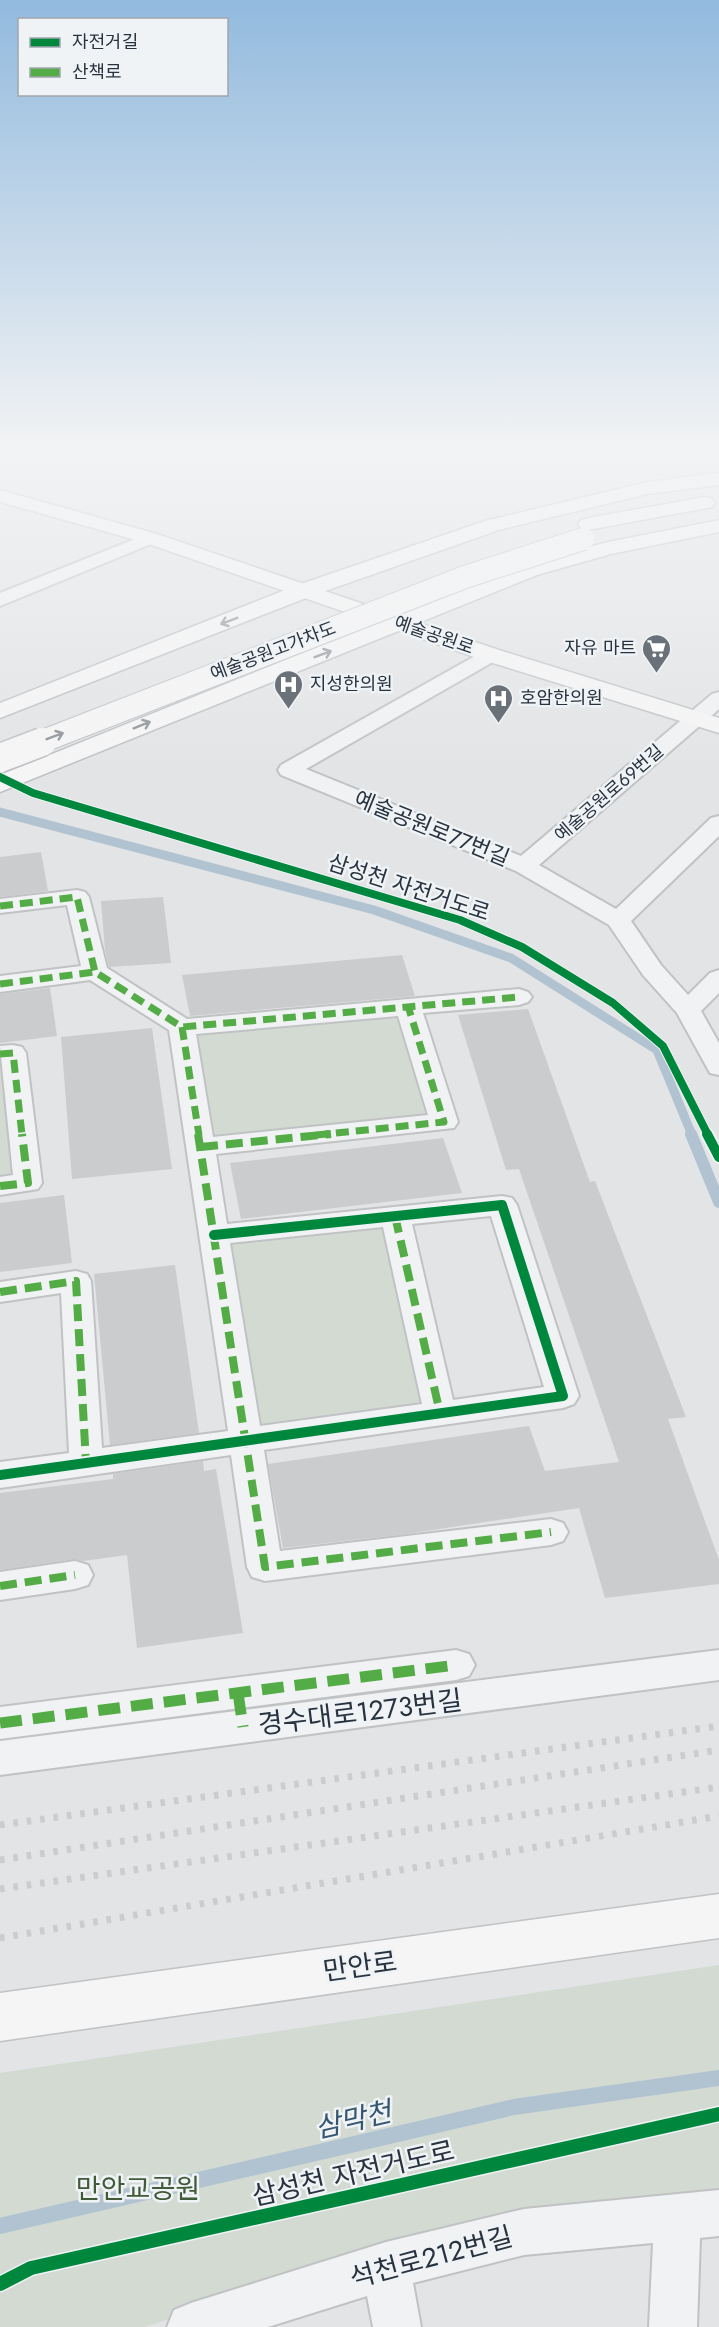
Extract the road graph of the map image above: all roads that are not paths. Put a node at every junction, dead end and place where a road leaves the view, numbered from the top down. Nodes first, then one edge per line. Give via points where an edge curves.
1 (115, 553) edge
2 (192, 553) edge
3 (413, 553) edge
4 (478, 553) edge
5 (541, 553) edge
6 (592, 553) edge
7 (303, 591) junction
8 (0, 600) edge
9 (400, 624) junction
10 (491, 655) junction
11 (154, 675) dead end
12 (719, 698) edge
13 (0, 711) edge
14 (694, 719) junction
15 (719, 726) edge
16 (0, 758) edge
17 (0, 784) edge
18 (719, 823) edge
19 (524, 866) junction
20 (0, 906) edge
21 (618, 920) junction
22 (95, 972) junction
23 (719, 978) edge
24 (0, 984) edge
25 (519, 997) dead end
26 (408, 1006) junction
27 (688, 1010) junction
28 (182, 1027) junction
29 (0, 1054) edge
30 (719, 1067) edge
31 (201, 1147) junction
32 (0, 1186) edge
33 (395, 1216) junction
34 (214, 1235) junction
35 (0, 1292) edge
36 (440, 1413) junction
37 (246, 1440) junction
38 (86, 1463) junction
39 (0, 1475) edge
40 (551, 1532) dead end
41 (75, 1575) dead end
42 (0, 1586) edge
43 (456, 1665) dead end
44 (719, 1665) edge
45 (241, 1710) junction
46 (0, 1723) edge
47 (0, 1758) edge
48 (719, 1916) edge
49 (0, 2017) edge
50 (698, 2215) edge
51 (386, 2266) junction
52 (190, 2327) edge
53 (397, 2327) edge
54 (673, 2327) edge

1 - 8 street
2 - 7 main road, 예술공원로
3 - 7 main road
4 - 11 main road, 예술공원고가차도
16 -> 5 main road, 예술공원고가차도, bridge via 465,577
6 - 9 main road via 529,570
7 - 9 main road, 예술공원로
7 -> 13 main road
9 - 10 main road, 예술공원로
17 -> 9 main road
10 - 14 main road, 예술공원로
10 - 19 street, 예술공원로77번길 via 289,770
12 - 14 street, 예술공원로69번길
14 - 15 main road, 예술공원로
14 - 19 street, 예술공원로69번길
18 - 21 street
19 - 21 street, 예술공원로77번길
20 - 22 street via 77,897
21 - 27 street, 예술공원로77번길 via 652,970
22 - 24 street
22 - 28 street
23 - 27 street
25 - 26 street
26 - 28 street
26 - 31 street via 444,1122
27 - 30 street, 예술공원로77번길
28 - 31 street
29 - 32 street via 13,1053 28,1183
31 - 34 street
33 - 34 street
33 - 36 street
33 - 36 street via 502,1205 563,1396
34 - 37 street
35 - 38 street via 76,1281
36 - 37 street
37 - 38 street
37 - 40 street via 265,1567
38 - 39 street
41 - 42 street
43 - 45 street
44 - 45 street, 경수대로1273번길
45 - 46 street
45 - 47 street, 경수대로1273번길
48 - 49 main road, 만안로
50 - 51 street, 석천로212번길 via 524,2232
50 - 54 street, 석천로212번길
51 - 52 street, 석천로212번길
51 - 53 street

